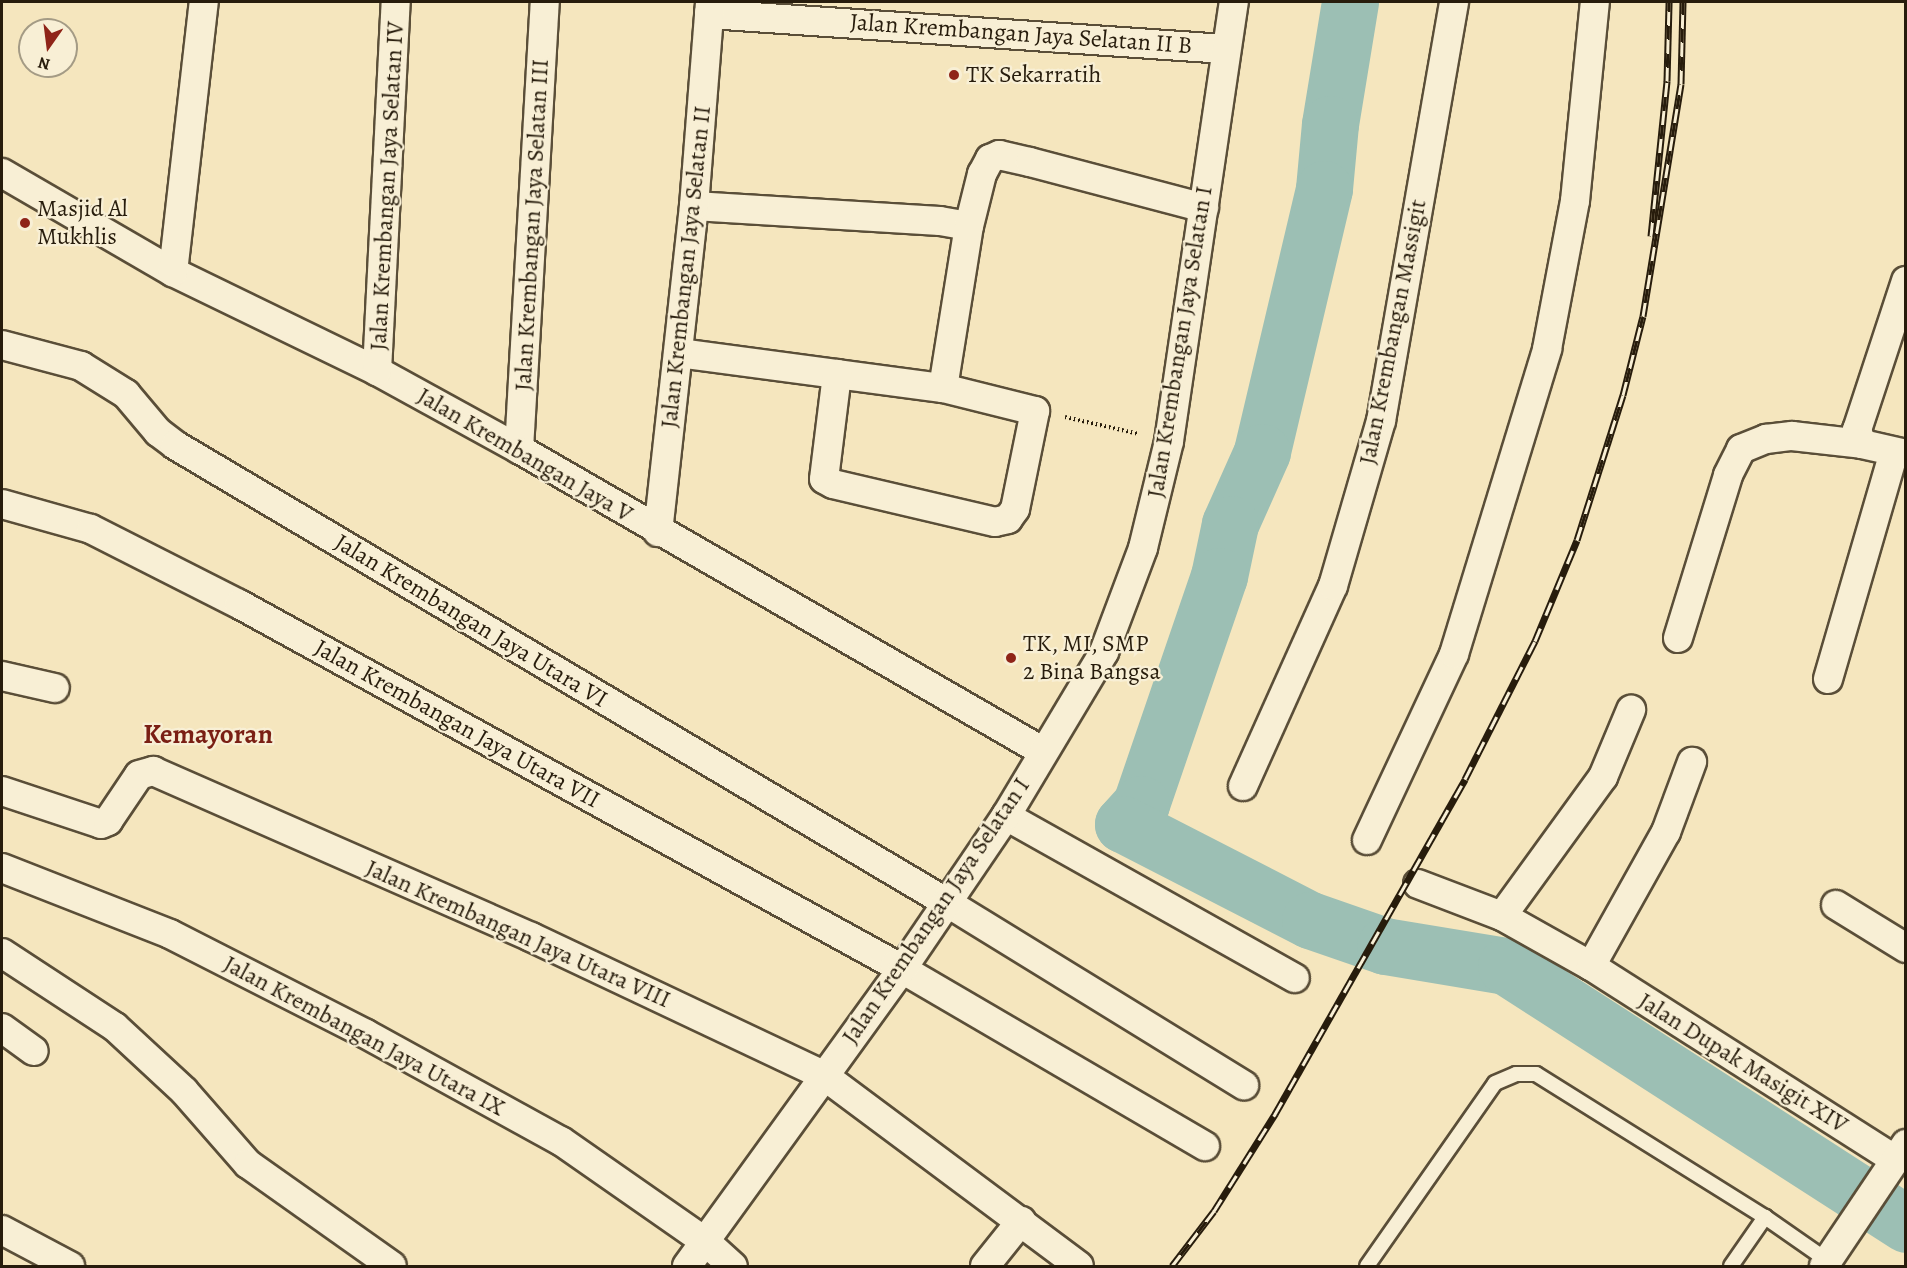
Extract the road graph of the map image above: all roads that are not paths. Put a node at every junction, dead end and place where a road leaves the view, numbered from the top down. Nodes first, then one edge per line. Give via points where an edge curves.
1 (204, 2) edge
2 (396, 2) edge
3 (545, 2) edge
4 (1234, 2) edge
5 (1454, 2) edge
6 (1595, 2) edge
7 (709, 8) edge
8 (1225, 49) junction
9 (2, 173) edge
10 (694, 206) junction
11 (1204, 208) junction
12 (969, 226) junction
13 (173, 272) junction
14 (1905, 281) edge
15 (2, 345) edge
16 (679, 352) junction
17 (377, 371) junction
18 (837, 374) junction
19 (943, 388) junction
20 (1862, 444) junction
21 (519, 449) junction
22 (1900, 453) edge
23 (2, 504) edge
24 (658, 532) junction
25 (1678, 638) dead end
26 (2, 676) edge
27 (1828, 679) dead end
28 (55, 688) dead end
29 (1631, 710) dead end
30 (1042, 751) junction
31 (1692, 762) dead end
32 (1243, 786) dead end
33 (2, 792) edge
34 (1006, 816) junction
35 (1367, 840) dead end
36 (2, 868) edge
37 (1418, 884) dead end
38 (946, 902) junction
39 (1836, 905) dead end
40 (1502, 916) junction
41 (1905, 948) edge
42 (2, 953) edge
43 (1591, 966) junction
44 (902, 969) junction
45 (1295, 978) dead end
46 (2, 1028) edge
47 (34, 1051) dead end
48 (823, 1075) junction
49 (1244, 1085) dead end
50 (1205, 1146) dead end
51 (1896, 1159) edge
52 (1765, 1217) junction
53 (1021, 1221) junction
54 (2, 1230) edge
55 (706, 1242) junction
56 (1826, 1264) edge
57 (70, 1266) edge
58 (392, 1266) edge
59 (687, 1266) edge
60 (733, 1266) edge
61 (985, 1266) edge
62 (1079, 1266) edge
63 (1367, 1266) edge
64 (1731, 1266) edge

1 - 13 street
2 - 17 street, Jalan Krembangan Jaya Selatan IV
3 - 21 street, Jalan Krembangan Jaya Selatan III
4 - 8 street, Jalan Krembangan Jaya Selatan I
5 - 32 street, Jalan Krembangan Massigit via 1381,421 1333,586
6 - 35 street via 1575,201 1547,349 1454,654
7 - 8 street, Jalan Krembangan Jaya Selatan II B
7 - 10 street, Jalan Krembangan Jaya Selatan II
8 - 11 street, Jalan Krembangan Jaya Selatan I
9 - 13 street, Jalan Krembangan Jaya V
10 - 12 street via 940,220
10 - 16 street, Jalan Krembangan Jaya Selatan II
11 - 12 street via 999,155 990,159 982,174
11 - 30 street, Jalan Krembangan Jaya Selatan I via 1169,441 1143,548 1104,652
12 - 19 street
13 - 17 street, Jalan Krembangan Jaya V
14 - 20 street via 1857,430
15 - 38 street, Jalan Krembangan Jaya Utara VI via 81,366 126,394 158,432 175,445
16 - 18 street
16 - 24 street, Jalan Krembangan Jaya Selatan II
17 - 21 street, Jalan Krembangan Jaya V
18 - 19 street
18 - 19 street via 824,478 833,484 995,522 1008,519 1015,509 1035,411
20 - 22 street
20 - 25 street via 1792,436 1766,439 1741,449 1728,475
21 - 24 street, Jalan Krembangan Jaya V
22 - 27 street
23 - 44 street, Jalan Krembangan Jaya Utara VII via 91,529 239,604
24 - 30 street, Jalan Krembangan Jaya V
26 - 28 street
29 - 40 street via 1603,777
30 - 34 street, Jalan Krembangan Jaya Selatan I
31 - 43 street via 1666,832
33 - 48 street, Jalan Krembangan Jaya Utara VIII via 101,824 108,821 139,775 153,771 531,937
34 - 38 street, Jalan Krembangan Jaya Selatan I
34 - 45 street
36 - 55 street, Jalan Krembangan Jaya Utara IX via 170,934 366,1034 561,1141
37 - 40 street, Jalan Dupak Masigit XIV
38 - 44 street, Jalan Krembangan Jaya Selatan I
38 - 49 street, Jalan Krembangan Jaya Utara VI
39 - 41 street
40 - 43 street, Jalan Dupak Masigit XIV
42 - 58 street via 116,1027 184,1091 248,1164
43 - 51 street, Jalan Dupak Masigit XIV
44 - 48 street, Jalan Krembangan Jaya Selatan I
44 - 50 street, Jalan Krembangan Jaya Utara VII
46 - 47 street
48 - 53 street, Jalan Krembangan Jaya Utara VIII
48 - 55 street, Jalan Krembangan Jaya Selatan I
51 - 56 street
52 - 56 lane
52 - 63 lane via 1536,1074 1516,1074 1495,1083
52 - 64 lane
53 - 61 street
53 - 62 street, Jalan Krembangan Jaya Utara VIII
54 - 57 street
55 - 59 street, Jalan Krembangan Jaya Selatan I
55 - 60 street, Jalan Krembangan Jaya Utara IX

